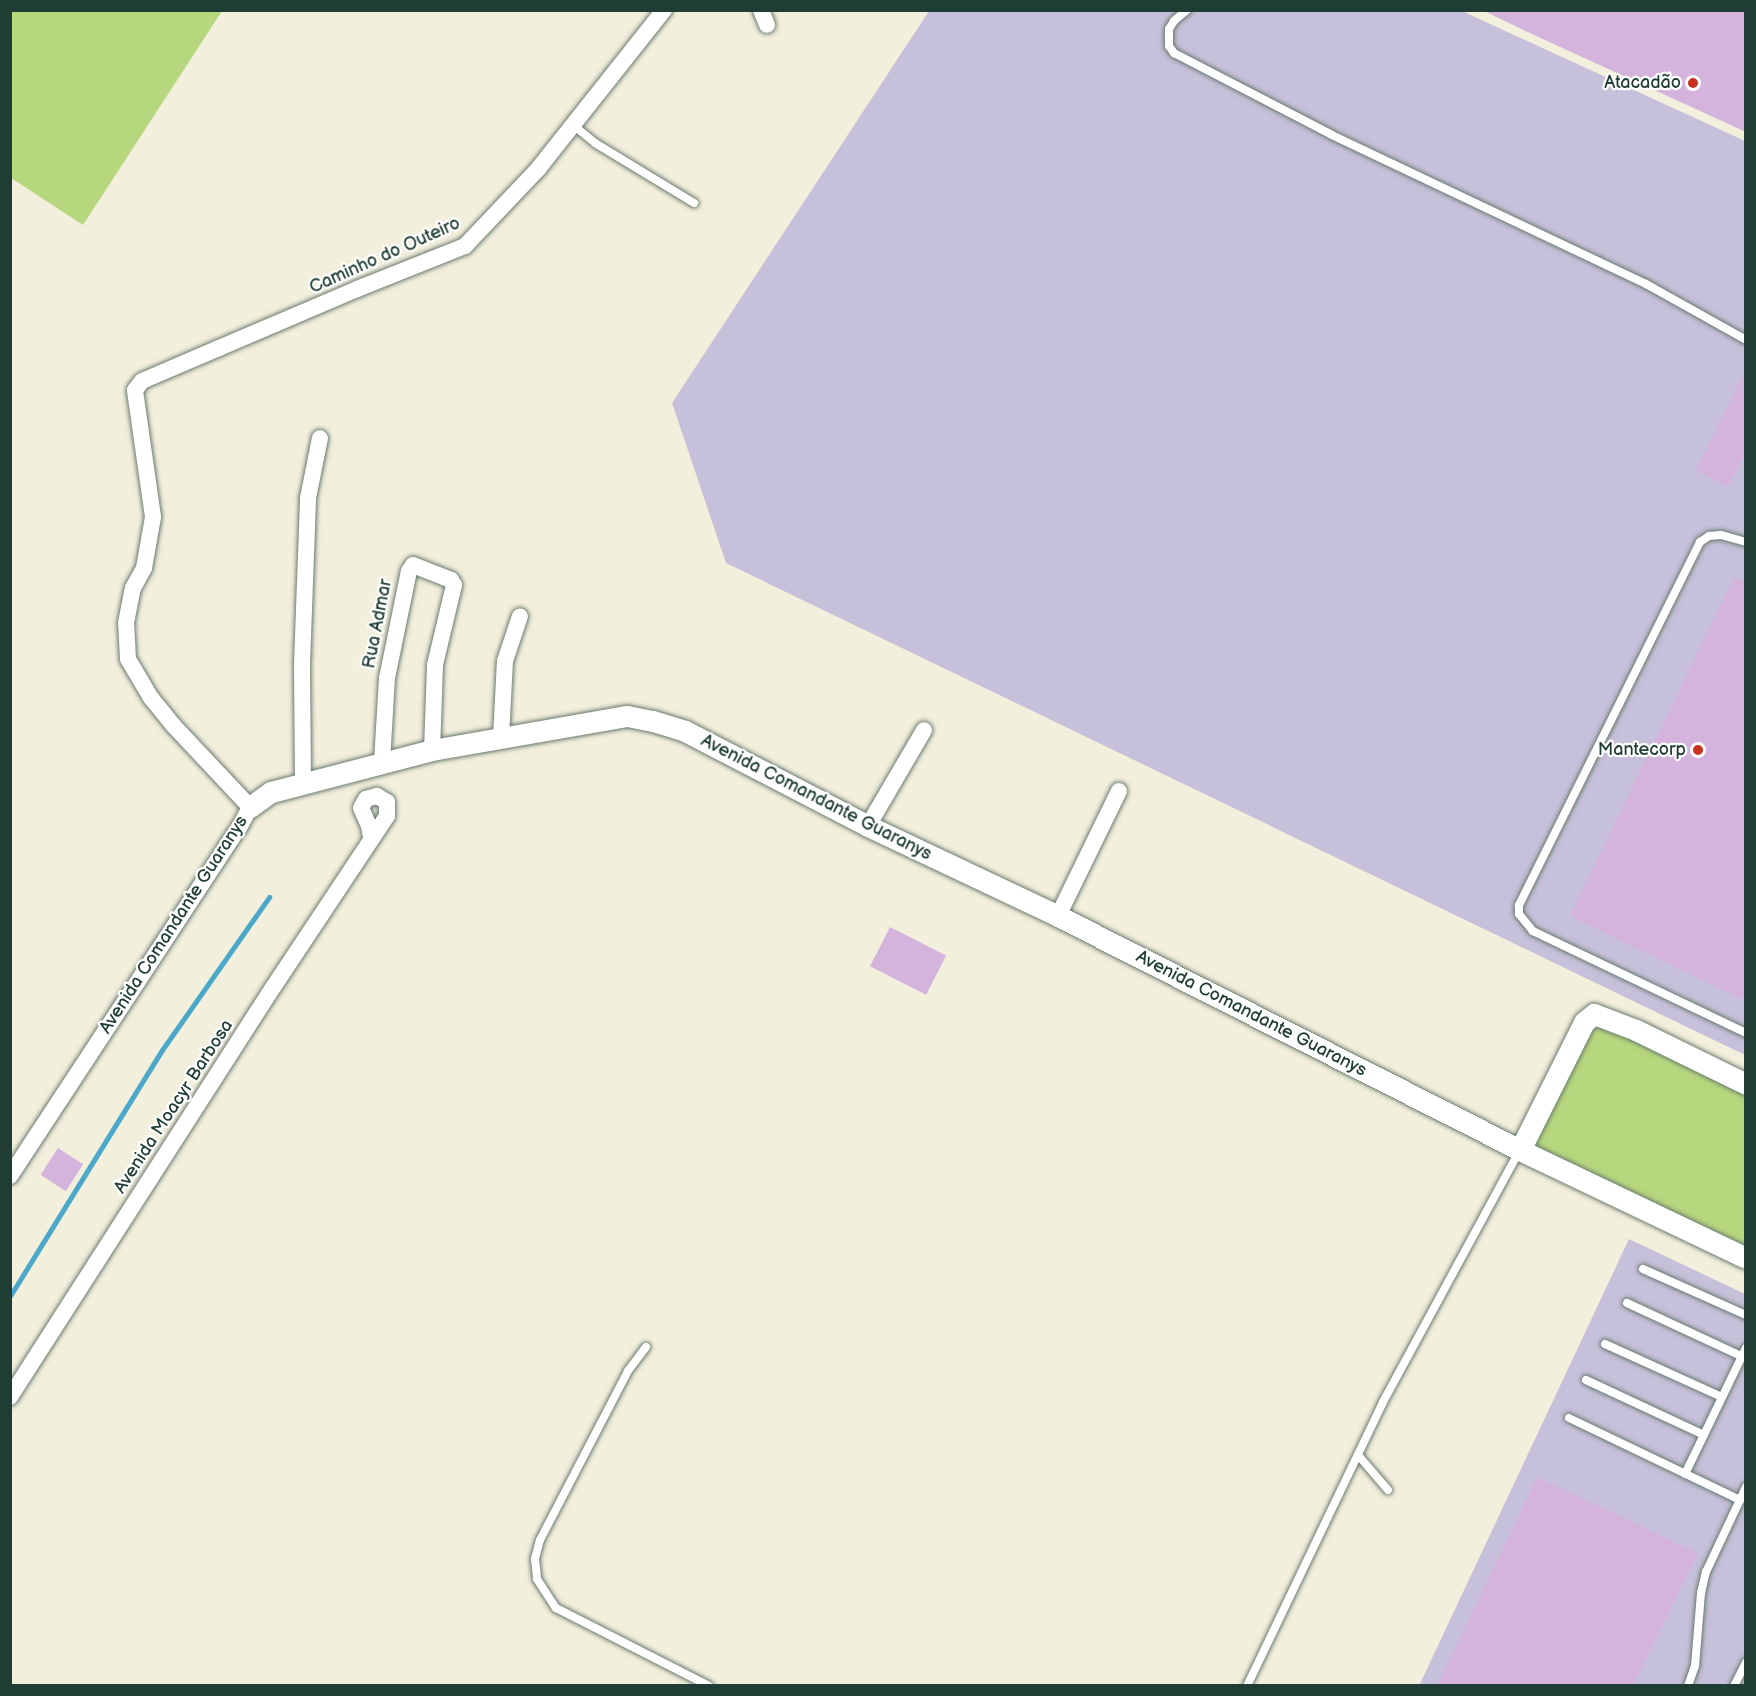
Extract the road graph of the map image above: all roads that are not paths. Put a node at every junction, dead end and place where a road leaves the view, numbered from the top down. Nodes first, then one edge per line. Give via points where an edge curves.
1 (664, 10) edge
2 (1187, 10) edge
3 (573, 125) junction
4 (694, 203) dead end
5 (1746, 340) edge
6 (320, 438) dead end
7 (1746, 542) edge
8 (520, 616) dead end
9 (924, 730) dead end
10 (501, 737) junction
11 (432, 750) junction
12 (382, 762) junction
13 (303, 784) junction
14 (1119, 790) dead end
15 (250, 807) junction
16 (868, 826) junction
17 (370, 837) dead end
18 (1058, 916) junction
19 (1746, 1033) edge
20 (1746, 1084) edge
21 (1520, 1150) junction
22 (10, 1176) edge
23 (1746, 1258) edge
24 (1643, 1269) dead end
25 (1627, 1303) dead end
26 (1746, 1315) edge
27 (1605, 1344) dead end
28 (645, 1347) dead end
29 (1743, 1352) edge
30 (1586, 1380) dead end
31 (10, 1397) edge
32 (1722, 1397) junction
33 (1569, 1418) dead end
34 (1704, 1435) junction
35 (1358, 1455) junction
36 (1685, 1474) junction
37 (1746, 1487) edge
38 (1388, 1490) dead end
39 (1740, 1500) junction
40 (1746, 1662) edge
41 (710, 1686) edge
42 (1247, 1686) edge
43 (1688, 1686) edge
44 (1734, 1686) edge

1 - 3 street, Caminho do Outeiro
2 - 5 lane via 1169,29 1169,46 1174,53 1332,135 1646,284
3 - 4 lane
3 - 15 street, Caminho do Outeiro via 538,170 465,246 357,288 139,384 134,395 153,517 144,568 133,588 126,623 128,659 173,725
6 - 13 street via 308,498 302,664
7 - 19 lane via 1721,535 1700,542 1519,905 1520,914 1533,931
8 - 10 street via 505,661
9 - 16 street
10 - 11 street, Avenida Comandante Guaranys
10 - 16 street, Avenida Comandante Guaranys via 627,716 653,721 685,731
11 - 12 street, Avenida Comandante Guaranys
11 - 12 street, Rua Admar via 434,671 454,585 451,580 413,565 387,678
12 - 13 street, Avenida Comandante Guaranys
13 - 15 street, Avenida Comandante Guaranys via 271,792
14 - 18 street
15 - 22 street, Avenida Comandante Guaranys
16 - 18 street, Avenida Comandante Guaranys
17 - 31 street, Avenida Moacyr Barbosa
18 - 21 street, Avenida Comandante Guaranys
20 - 21 street via 1636,1030 1594,1014 1584,1022
21 - 23 street, Avenida Comandante Guaranys
21 - 35 lane
24 - 26 lane
25 - 29 lane
27 - 32 lane
28 - 41 lane via 628,1371 540,1540 537,1579 556,1608
29 - 32 lane
30 - 34 lane
32 - 34 lane
33 - 36 lane
34 - 36 lane
35 - 38 lane
35 - 42 lane
36 - 39 lane
37 - 39 lane
39 - 43 lane via 1706,1572 1695,1666
40 - 44 lane

